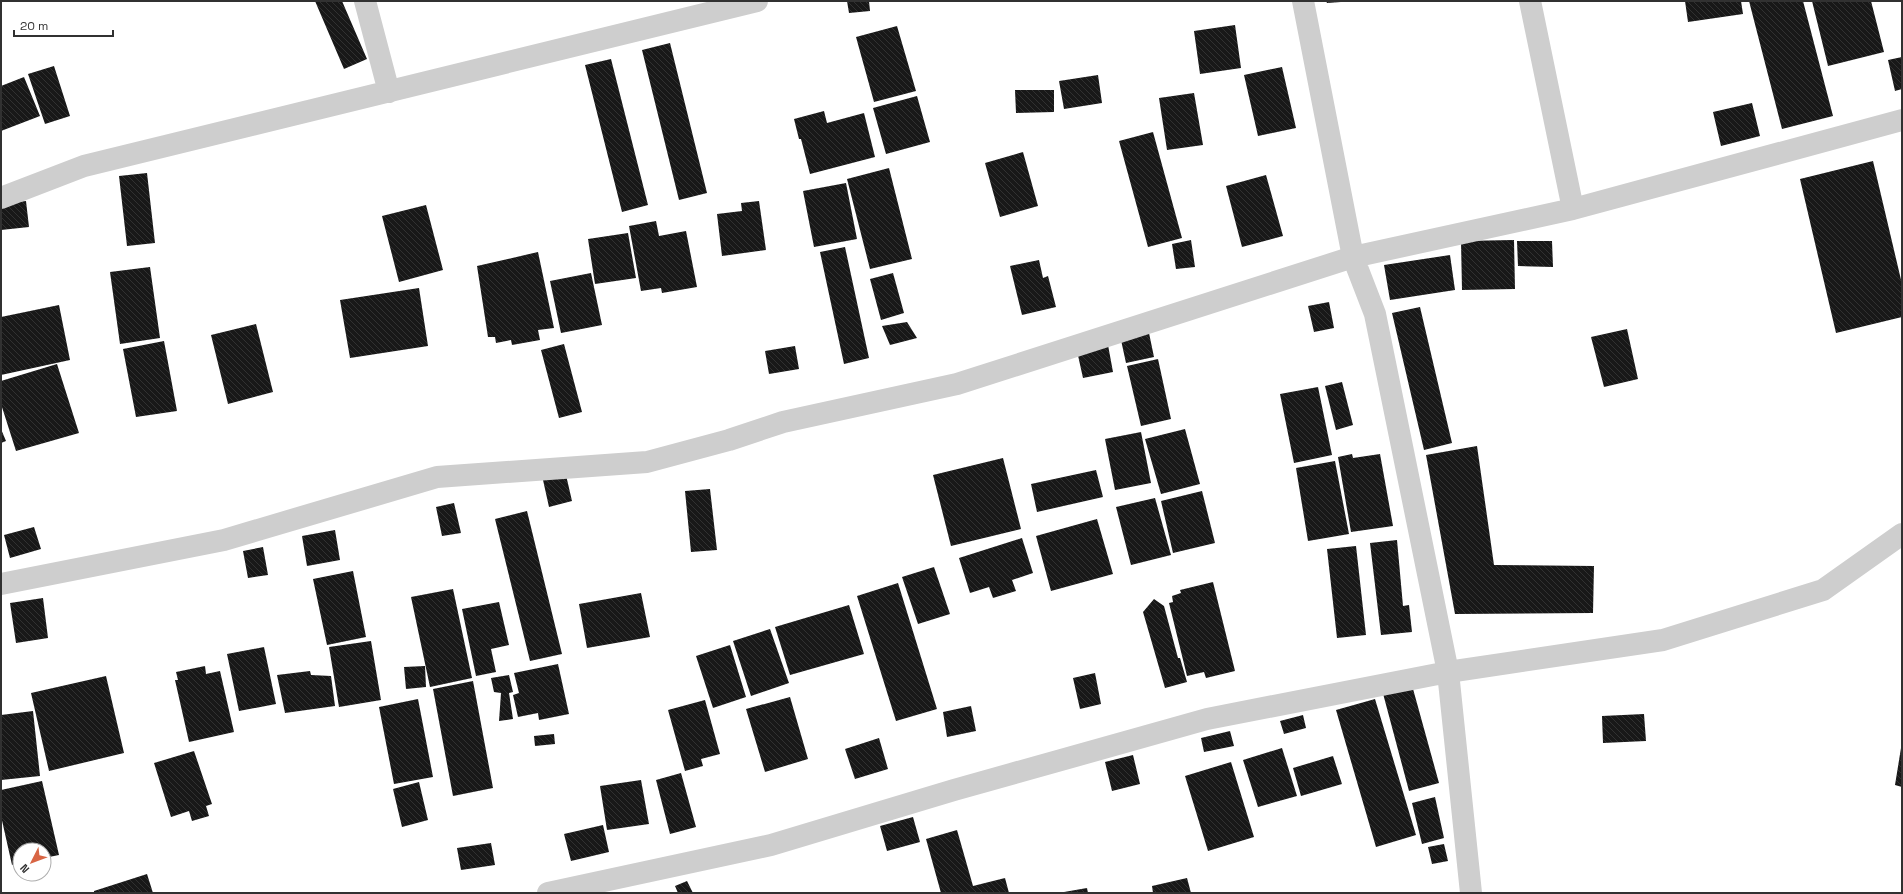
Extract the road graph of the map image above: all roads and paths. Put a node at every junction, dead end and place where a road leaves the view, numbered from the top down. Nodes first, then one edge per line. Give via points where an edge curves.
1 (366, 1) edge
2 (757, 1) edge
3 (1303, 1) edge
4 (1530, 1) edge
5 (389, 92) junction
6 (1902, 120) edge
7 (1, 198) edge
8 (1573, 209) junction
9 (1353, 257) junction
10 (1902, 534) edge
11 (1, 584) edge
12 (1448, 672) junction
13 (548, 893) edge
14 (1471, 893) edge

1 - 5 street
2 - 5 street
3 - 9 street
4 - 8 street
5 - 7 street via 84,166
6 - 8 street
8 - 9 street
9 - 11 street via 957,384 783,422 729,440 647,462 437,477 224,540
9 - 12 street via 1375,314
10 - 12 street via 1822,590 1663,640
12 - 13 street via 1207,719 954,790 771,845
12 - 14 street

